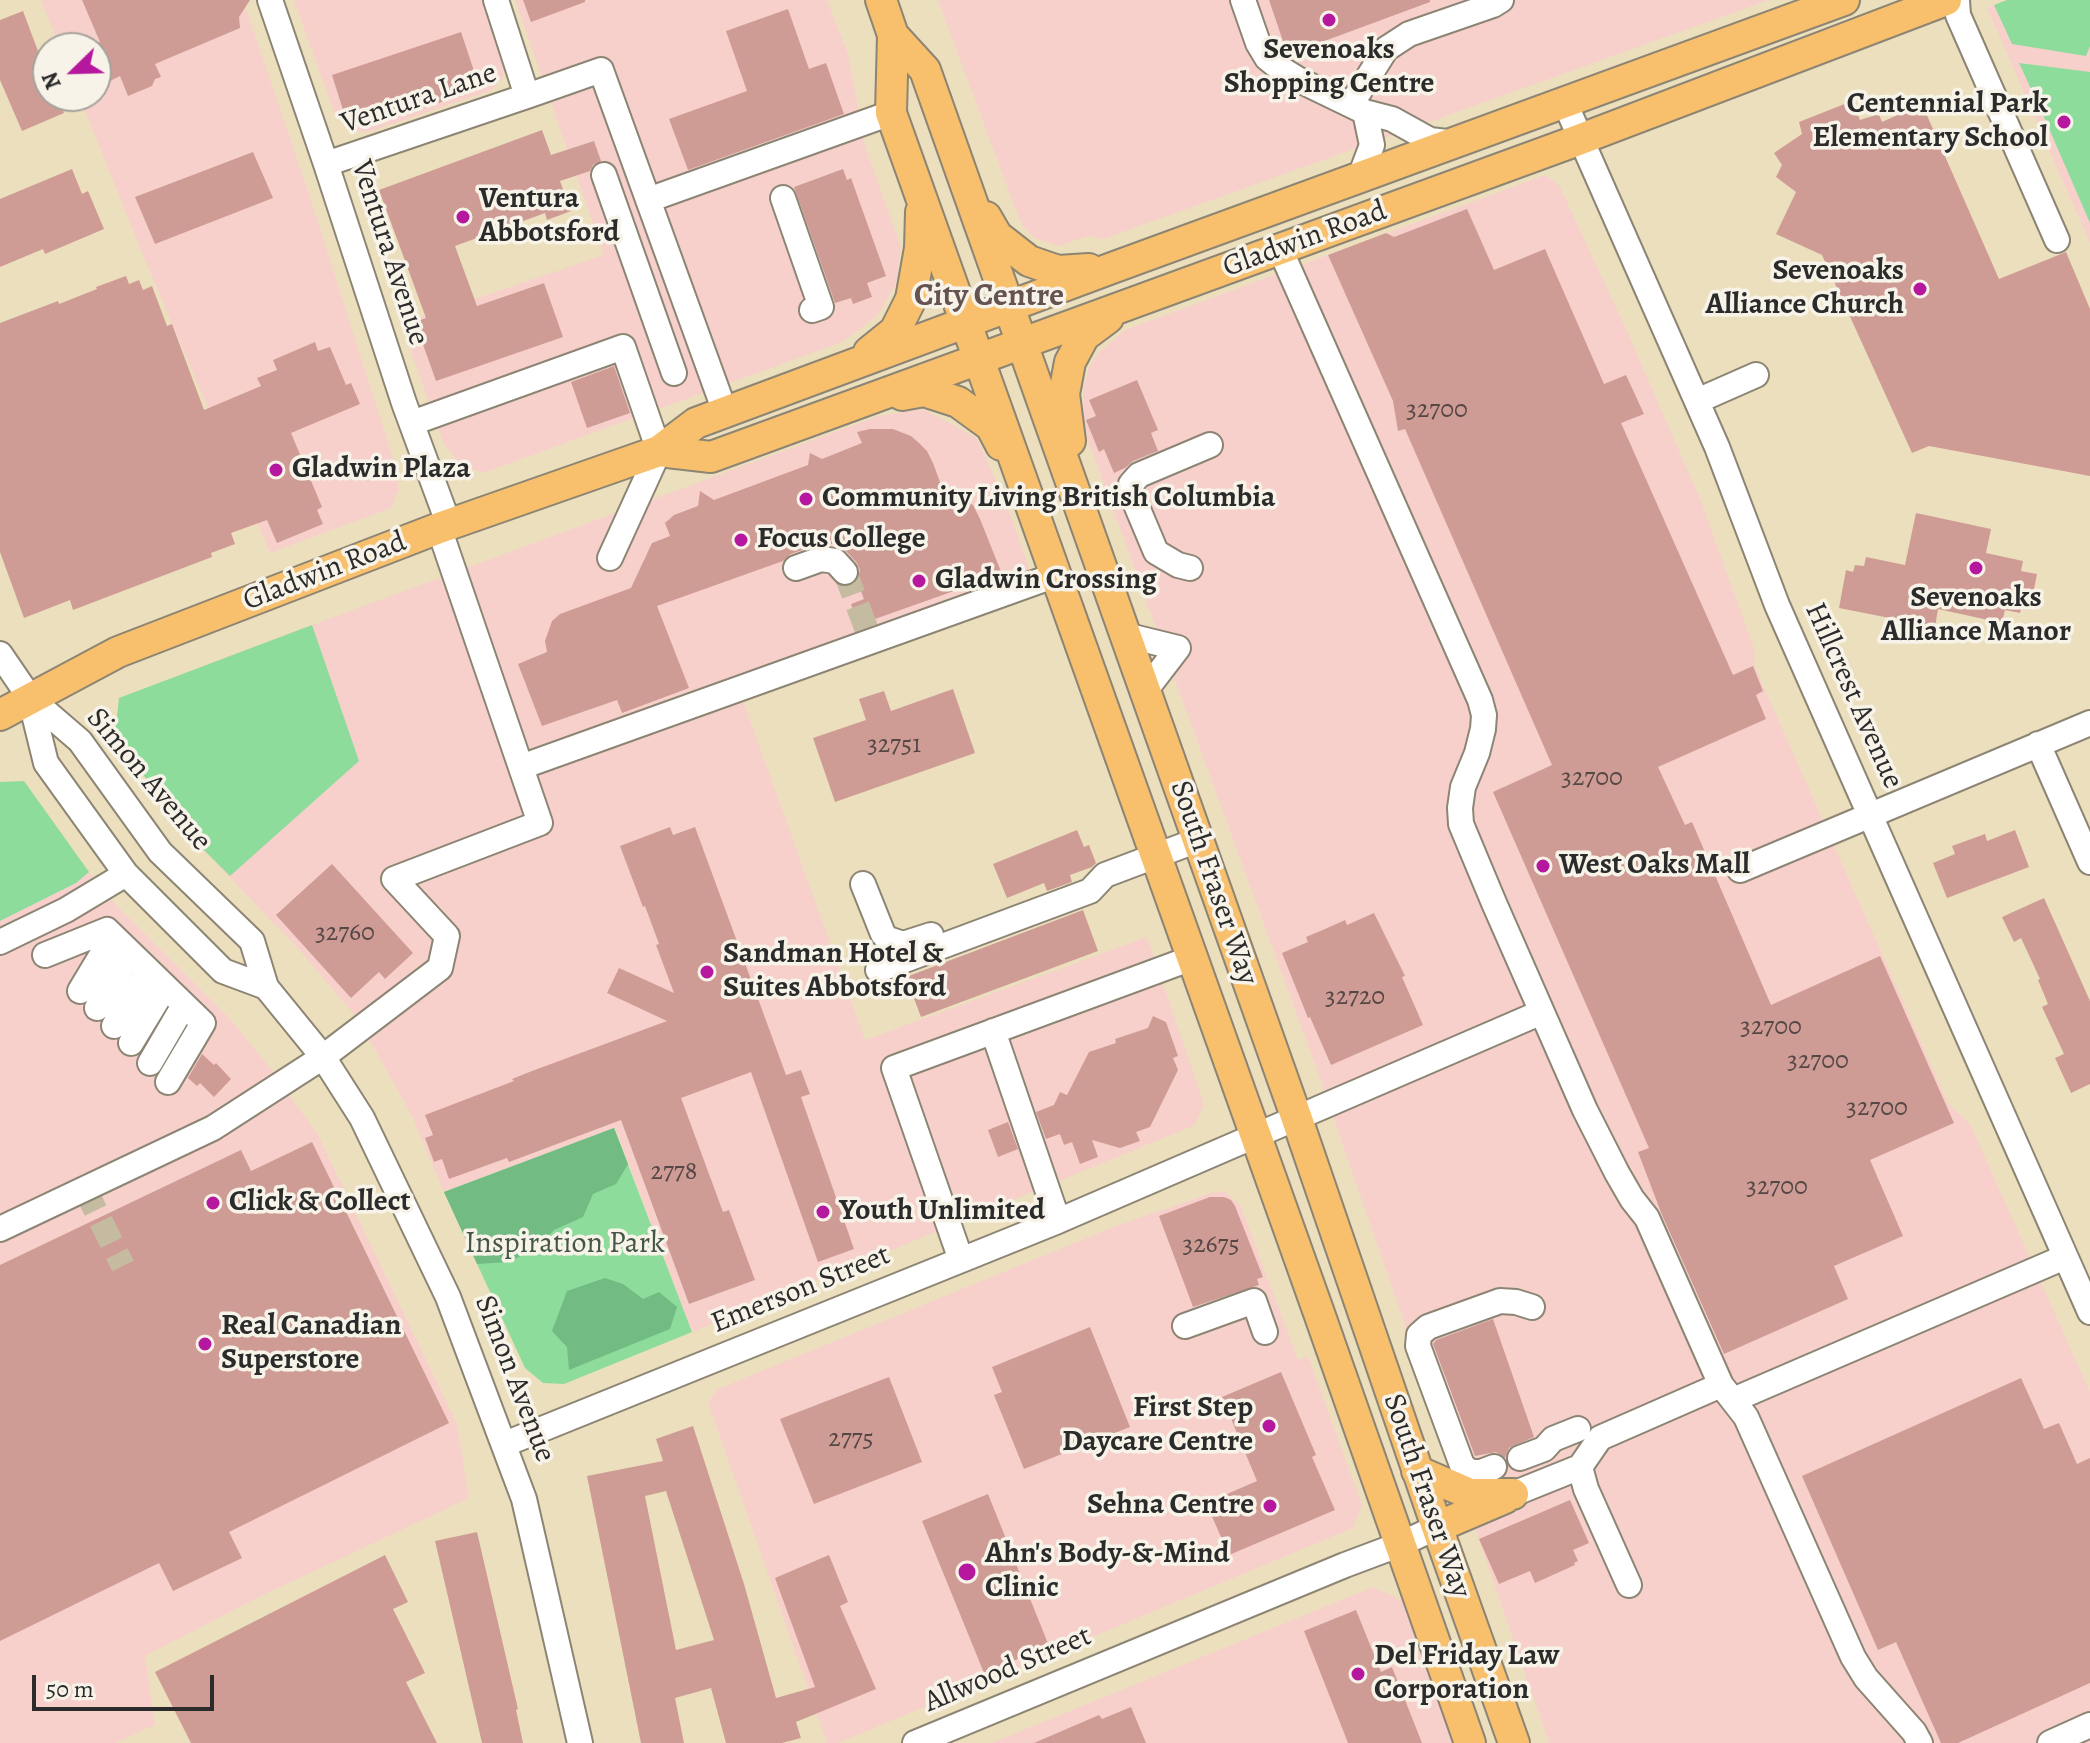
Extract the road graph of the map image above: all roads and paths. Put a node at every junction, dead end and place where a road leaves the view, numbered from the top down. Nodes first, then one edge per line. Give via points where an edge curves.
1 (270, 0) edge
2 (496, 0) edge
3 (881, 0) edge
4 (1243, 0) edge
5 (1501, 0) edge
6 (1844, 0) edge
7 (1946, 0) edge
8 (1957, 0) edge
9 (893, 35) junction
10 (527, 96) junction
11 (1565, 103) junction
12 (1358, 108) junction
13 (891, 113) junction
14 (1581, 139) junction
15 (1455, 143) junction
16 (326, 164) junction
17 (604, 175) dead end
18 (1360, 177) junction
19 (965, 181) junction
20 (783, 198) dead end
21 (922, 198) junction
22 (652, 210) junction
23 (623, 230) junction
24 (2057, 240) dead end
25 (1280, 249) junction
26 (1112, 268) junction
27 (1009, 306) junction
28 (1122, 307) junction
29 (812, 310) dead end
30 (966, 322) junction
31 (1022, 343) junction
32 (979, 359) junction
33 (856, 363) junction
34 (674, 373) dead end
35 (1756, 375) dead end
36 (1697, 401) junction
37 (857, 404) junction
38 (725, 412) junction
39 (412, 423) junction
40 (1210, 445) dead end
41 (659, 451) junction
42 (1028, 497) junction
43 (1077, 499) junction
44 (444, 527) junction
45 (610, 558) dead end
46 (796, 568) dead end
47 (1190, 568) dead end
48 (845, 572) dead end
49 (1056, 575) junction
50 (1125, 635) junction
51 (0, 654) edge
52 (1145, 691) junction
53 (30, 698) junction
54 (0, 715) edge
55 (2090, 723) edge
56 (2038, 744) junction
57 (521, 767) junction
58 (1870, 815) junction
59 (1198, 840) junction
60 (1156, 856) junction
61 (2090, 862) edge
62 (1740, 870) dead end
63 (126, 874) junction
64 (1105, 875) junction
65 (863, 884) dead end
66 (0, 942) edge
67 (122, 944) junction
68 (45, 955) dead end
69 (1192, 958) junction
70 (148, 970) junction
71 (878, 970) dead end
72 (165, 987) junction
73 (266, 987) junction
74 (88, 1000) dead end
75 (184, 1005) junction
76 (1542, 1012) junction
77 (114, 1026) dead end
78 (993, 1031) junction
79 (131, 1043) dead end
80 (323, 1057) junction
81 (150, 1063) dead end
82 (168, 1082) dead end
83 (1297, 1119) junction
84 (1256, 1137) junction
85 (1058, 1221) junction
86 (0, 1229) edge
87 (2065, 1257) junction
88 (961, 1260) junction
89 (1532, 1307) dead end
90 (2090, 1312) edge
91 (1185, 1326) dead end
92 (1265, 1332) dead end
93 (1727, 1392) junction
94 (1578, 1429) dead end
95 (505, 1444) junction
96 (1520, 1458) dead end
97 (1494, 1467) dead end
98 (1580, 1467) junction
99 (1417, 1471) junction
100 (1513, 1494) junction
101 (1437, 1527) junction
102 (1401, 1544) junction
103 (1629, 1585) dead end
104 (2090, 1725) edge
105 (580, 1743) edge
106 (915, 1743) edge
107 (1470, 1743) edge
108 (1514, 1743) edge
109 (1920, 1743) edge
110 (2050, 1743) edge

1 - 16 street, Ventura Avenue
2 - 10 street, Ventura Lane
3 - 9 main road, South Fraser Way
4 - 12 street via 1267,58
5 - 12 street via 1409,34 1386,49
6 - 11 main road, Gladwin Road
7 - 14 main road, Gladwin Road
8 - 24 street via 1958,15
9 - 13 main road, South Fraser Way
9 - 19 main road, South Fraser Way via 925,70
10 - 16 street, Ventura Lane
10 - 22 street via 601,70
11 - 14 street, Hillcrest Avenue
11 - 15 main road, Gladwin Road
12 - 15 street via 1430,140
12 - 18 street via 1372,145
13 - 21 main road, South Fraser Way
13 - 22 street
14 - 25 main road, Gladwin Road
14 - 36 street, Hillcrest Avenue
15 - 18 main road, Gladwin Road
16 - 39 street, Ventura Avenue
17 - 23 street
18 - 26 main road, Gladwin Road
19 - 26 main road via 997,236 1029,261 1058,271
19 - 27 main road, South Fraser Way
20 - 29 street via 821,307
21 - 30 main road, South Fraser Way
21 - 33 main road via 911,299 895,331
22 - 23 street
22 - 38 street
23 - 34 street
25 - 28 main road, Gladwin Road
25 - 76 street via 1480,700 1483,729 1463,787 1461,824
26 - 27 main road, Gladwin Road
27 - 30 main road, Gladwin Road
27 - 31 main road, South Fraser Way
28 - 31 main road, Gladwin Road
28 - 43 main road via 1084,336 1069,367 1064,394
30 - 32 main road, South Fraser Way
30 - 33 main road, Gladwin Road
31 - 32 main road, Gladwin Road
31 - 43 main road, South Fraser Way
32 - 37 main road, Gladwin Road
32 - 42 main road, South Fraser Way
33 - 38 main road, Gladwin Road
35 - 36 street
36 - 58 street, Hillcrest Avenue via 1777,605
37 - 41 main road, Gladwin Road via 711,457
37 - 42 main road via 924,391 958,402 991,426
38 - 41 main road, Gladwin Road via 696,423
39 - 41 street via 623,347
39 - 44 street, Ventura Avenue
40 - 47 street via 1139,475 1131,484 1156,552
41 - 44 main road, Gladwin Road
41 - 45 street
42 - 49 main road, South Fraser Way
43 - 50 main road, South Fraser Way
44 - 53 main road, Gladwin Road via 118,652
44 - 57 street, Ventura Avenue
46 - 48 street via 821,559 835,561
49 - 57 street
49 - 60 main road, South Fraser Way
50 - 52 main road, South Fraser Way
50 - 52 street via 1178,648
51 - 53 street
52 - 59 main road, South Fraser Way
53 - 54 main road, Gladwin Road
53 - 63 street, Simon Avenue via 46,763
53 - 73 street, Simon Avenue via 80,741 160,852 252,941
55 - 56 street
56 - 58 street
56 - 61 street
57 - 80 street, Ventura Avenue via 540,823 394,879 447,936 440,968
58 - 62 street
58 - 87 street, Hillcrest Avenue
59 - 60 street
59 - 83 main road, South Fraser Way
60 - 64 street
60 - 69 main road, South Fraser Way
63 - 66 street
63 - 73 street, Simon Avenue via 223,971
64 - 65 street via 1071,881 903,944 883,934
64 - 71 street via 1090,891
67 - 68 street via 107,930
67 - 70 street
67 - 74 street
69 - 78 street
69 - 84 main road, South Fraser Way
70 - 72 street
70 - 77 street
72 - 75 street
72 - 79 street
73 - 80 street, Simon Avenue
75 - 81 street
75 - 82 street via 203,1023
76 - 83 street, Emerson Street
76 - 93 street via 1610,1160 1647,1218
78 - 85 street
78 - 88 street via 894,1068
80 - 86 street via 213,1128
80 - 95 street, Simon Avenue via 362,1118 448,1297
83 - 84 street, Emerson Street
83 - 99 main road, South Fraser Way
84 - 85 street, Emerson Street
84 - 102 main road, South Fraser Way
85 - 88 street, Emerson Street
87 - 90 street, Hillcrest Avenue
87 - 93 street
88 - 95 street, Emerson Street
89 - 97 street via 1500,1301 1419,1335 1418,1346 1462,1465 1470,1472
91 - 92 street via 1254,1301
93 - 98 street via 1600,1438
93 - 109 street via 1746,1417 1853,1657
94 - 96 street
95 - 105 street, Simon Avenue via 533,1534
98 - 100 street
98 - 103 street
99 - 100 main road via 1470,1494
99 - 101 main road, South Fraser Way
100 - 101 main road
101 - 102 street, Allwood Street
101 - 108 main road, South Fraser Way
102 - 106 street, Allwood Street
102 - 107 main road, South Fraser Way
104 - 110 street

